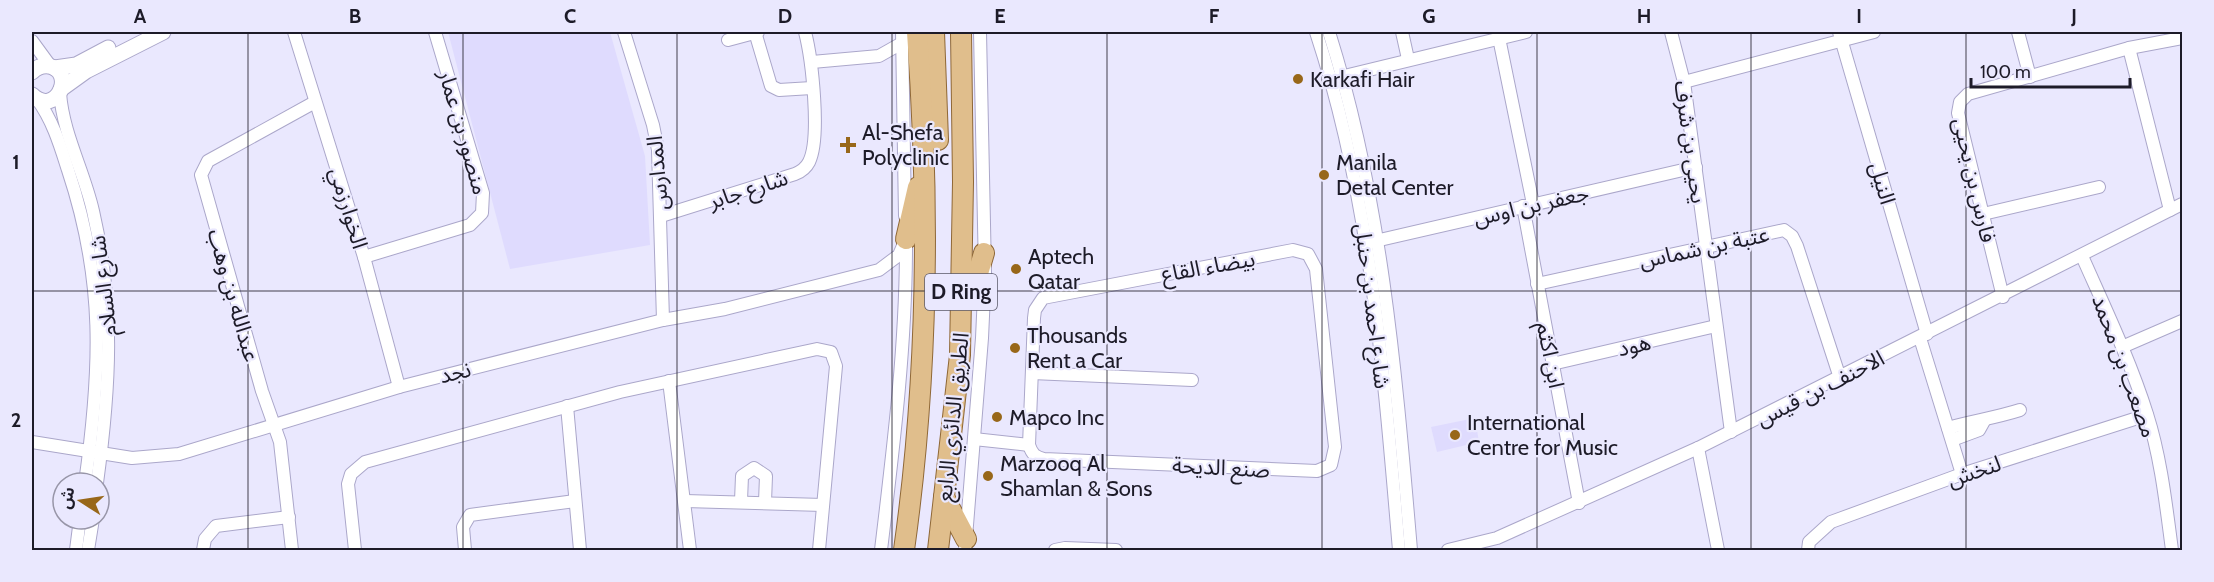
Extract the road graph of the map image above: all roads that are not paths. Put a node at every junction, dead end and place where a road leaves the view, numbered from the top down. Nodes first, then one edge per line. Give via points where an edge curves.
1 (141, 32) edge
2 (163, 32) edge
3 (294, 32) edge
4 (435, 32) edge
5 (624, 32) edge
6 (757, 32) edge
7 (805, 32) edge
8 (934, 32) edge
9 (951, 32) edge
10 (961, 32) edge
11 (1316, 32) edge
12 (1329, 32) edge
13 (1402, 32) edge
14 (1526, 32) edge
15 (1671, 32) edge
16 (1874, 32) edge
17 (2018, 32) edge
18 (907, 35) edge
19 (982, 35) edge
20 (1840, 36) edge
21 (1499, 38) junction
22 (2182, 38) edge
23 (728, 40) dead end
24 (32, 43) edge
25 (2129, 48) junction
26 (879, 56) junction
27 (962, 58) junction
28 (1408, 59) junction
29 (32, 62) edge
30 (812, 62) junction
31 (53, 68) junction
32 (32, 72) edge
33 (902, 73) junction
34 (2030, 77) junction
35 (1337, 78) junction
36 (1684, 82) junction
37 (60, 91) junction
38 (812, 91) junction
39 (33, 97) edge
40 (315, 102) junction
41 (925, 155) junction
42 (1696, 167) junction
43 (2099, 187) dead end
44 (925, 204) junction
45 (2182, 204) edge
46 (1528, 205) junction
47 (2170, 210) junction
48 (1983, 214) junction
49 (661, 216) junction
50 (906, 238) junction
51 (1373, 242) junction
52 (1706, 246) junction
53 (984, 252) junction
54 (2082, 256) junction
55 (364, 257) junction
56 (879, 270) junction
57 (1537, 284) junction
58 (906, 285) junction
59 (2002, 297) junction
60 (961, 303) junction
61 (663, 320) junction
62 (2182, 321) edge
63 (1716, 326) junction
64 (1923, 336) junction
65 (2122, 346) junction
66 (1552, 364) junction
67 (1032, 373) junction
68 (1840, 378) junction
69 (1192, 380) dead end
70 (669, 381) junction
71 (399, 387) junction
72 (567, 406) junction
73 (2020, 410) dead end
74 (2147, 415) junction
75 (1984, 421) junction
76 (276, 425) junction
77 (1948, 428) junction
78 (1731, 432) junction
79 (974, 439) junction
80 (1952, 440) junction
81 (32, 442) edge
82 (1029, 445) junction
83 (1698, 448) junction
84 (95, 454) junction
85 (1331, 465) joint
86 (89, 471) edge
87 (97, 471) edge
88 (1962, 474) junction
89 (944, 496) junction
90 (575, 501) junction
91 (686, 501) junction
92 (741, 501) junction
93 (765, 501) junction
94 (1579, 503) junction
95 (823, 505) junction
96 (289, 517) junction
97 (78, 531) edge
98 (91, 531) edge
99 (965, 545) edge
100 (1809, 546) edge
101 (76, 550) edge
102 (88, 550) edge
103 (203, 550) edge
104 (292, 550) edge
105 (355, 550) edge
106 (465, 550) edge
107 (580, 550) edge
108 (690, 550) edge
109 (819, 550) edge
110 (881, 550) edge
111 (904, 550) edge
112 (938, 550) edge
113 (1055, 550) edge
114 (1116, 550) edge
115 (1399, 550) edge
116 (1411, 550) edge
117 (1448, 550) edge
118 (1718, 550) edge
119 (2172, 550) edge

1 - 31 street via 76,65
2 - 37 street via 86,71
3 - 40 street, الخوارزمي
4 - 55 street, منصور بن عمار via 483,193 482,213 470,225
5 - 49 street, المدارس via 653,125
6 - 23 street
6 - 38 street via 771,86 779,90
7 - 30 street, شارع جابر
8 - 44 main road via 938,171
9 - 27 main road
10 - 27 main road, الطريق الدائري الرابع / D Ring
11 - 35 street, شارع احمد بن حنبل
12 - 35 street, شارع احمد بن حنبل
13 - 28 street
14 - 21 street
15 - 36 street, يحيى بن شرف
16 - 20 street
17 - 34 street
18 - 26 street
18 - 33 street
18 - 41 main road, الطريق الدائري الرابع / D Ring
19 - 53 street, الطريق الدائري الرابع
20 - 36 street
20 - 64 street, النيل
21 - 28 street
21 - 46 street, ابن اكثم
22 - 25 street, فارس بن يحيى
24 - 29 street
24 - 31 street
25 - 34 street, فارس بن يحيى
25 - 47 street
26 - 30 street
26 - 33 street via 893,61
27 - 60 main road, الطريق الدائري الرابع / D Ring
28 - 35 street
30 - 38 street, شارع جابر
31 - 32 street via 40,66
31 - 37 street via 62,78
33 - 50 street
34 - 48 street, فارس بن يحيى via 1968,94 1958,107
35 - 51 street, شارع احمد بن حنبل
36 - 42 street, يحيى بن شرف
37 - 39 street via 52,99
37 - 84 street, شارع السلام via 63,118 93,210 106,295 110,369
38 - 49 street, شارع جابر via 812,154 801,171
39 - 84 street, شارع السلام via 52,123 80,208 90,256 98,337
40 - 55 street, الخوارزمي
40 - 76 street, عبدالله بن وهب via 212,159 201,174 262,392
41 - 44 main road, الطريق الدائري الرابع / D Ring
41 - 50 main road
42 - 46 street, جعفر بن اوس
42 - 52 street, يحيى بن شرف
43 - 48 street
44 - 111 main road, الطريق الدائري الرابع / D Ring via 918,428
45 - 47 street, الاحنف بن قيس
46 - 51 street, جعفر بن اوس
46 - 57 street, ابن اكثم
47 - 54 street, الاحنف بن قيس
48 - 59 street, فارس بن يحيى
49 - 61 street, المدارس
50 - 56 street, نجد via 894,261
50 - 58 street
51 - 115 street, شارع احمد بن حنبل
51 - 116 street, شارع احمد بن حنبل via 1394,354
52 - 57 street, عتبة بن شماس
52 - 63 street, يحيى بن شرف
52 - 68 street, عتبة بن شماس via 1773,231 1784,230 1792,236
53 - 60 main road
53 - 79 street, الطريق الدائري الرابع
54 - 59 street, الاحنف بن قيس
54 - 65 street, مصعب بن محمد
55 - 71 street, الخوارزمي
56 - 58 street via 897,276
56 - 61 street, نجد via 725,309
57 - 66 street, ابن اكثم
58 - 110 street
59 - 64 street, الاحنف بن قيس
60 - 89 main road, الطريق الدائري الرابع / D Ring via 957,395
61 - 71 street, نجد
62 - 65 street
63 - 66 street, هود
63 - 78 street, يحيى بن شرف
64 - 68 street, الاحنف بن قيس
64 - 77 street, النيل
65 - 74 street, مصعب بن محمد
66 - 94 street, ابن اكثم
67 - 69 street
67 - 82 street, بيضاء القاع
67 - 85 street, بيضاء القاع via 1035,310 1043,298 1301,251 1308,254 1316,269 1335,447
68 - 78 street, الاحنف بن قيس
70 - 72 street
70 - 91 street
70 - 95 street via 817,349 831,352 837,366
71 - 76 street, نجد
72 - 90 street
72 - 105 street via 365,462 351,474 348,484
73 - 75 street
74 - 88 street, لنخش
74 - 119 street, مصعب بن محمد
75 - 77 street
75 - 80 street via 1979,430
76 - 84 street, نجد via 179,454 142,458
76 - 96 street, عبدالله بن وهب
77 - 80 street, النيل
78 - 83 street, الاحنف بن قيس
79 - 82 street, صنع الديحة
79 - 99 street, الطريق الدائري الرابع
80 - 88 street, النيل
81 - 84 street, نجد
82 - 85 street, صنع الديحة via 1035,457 1044,459 1317,471
83 - 94 street, الاحنف بن قيس
83 - 118 street
84 - 86 street, شارع السلام
84 - 87 street, شارع السلام
88 - 100 street, لنخش via 1831,522
89 - 99 main road
89 - 112 main road, الطريق الدائري الرابع / D Ring
90 - 106 street via 470,515 463,527
90 - 107 street
91 - 92 street
91 - 108 street
92 - 93 street
92 - 93 street via 742,476 754,468 766,476
93 - 95 street
94 - 117 street, الاحنف بن قيس via 1497,538
95 - 109 street
96 - 103 street via 216,525 205,539
96 - 104 street, عبدالله بن وهب
97 - 101 street
98 - 102 street
113 - 114 street

